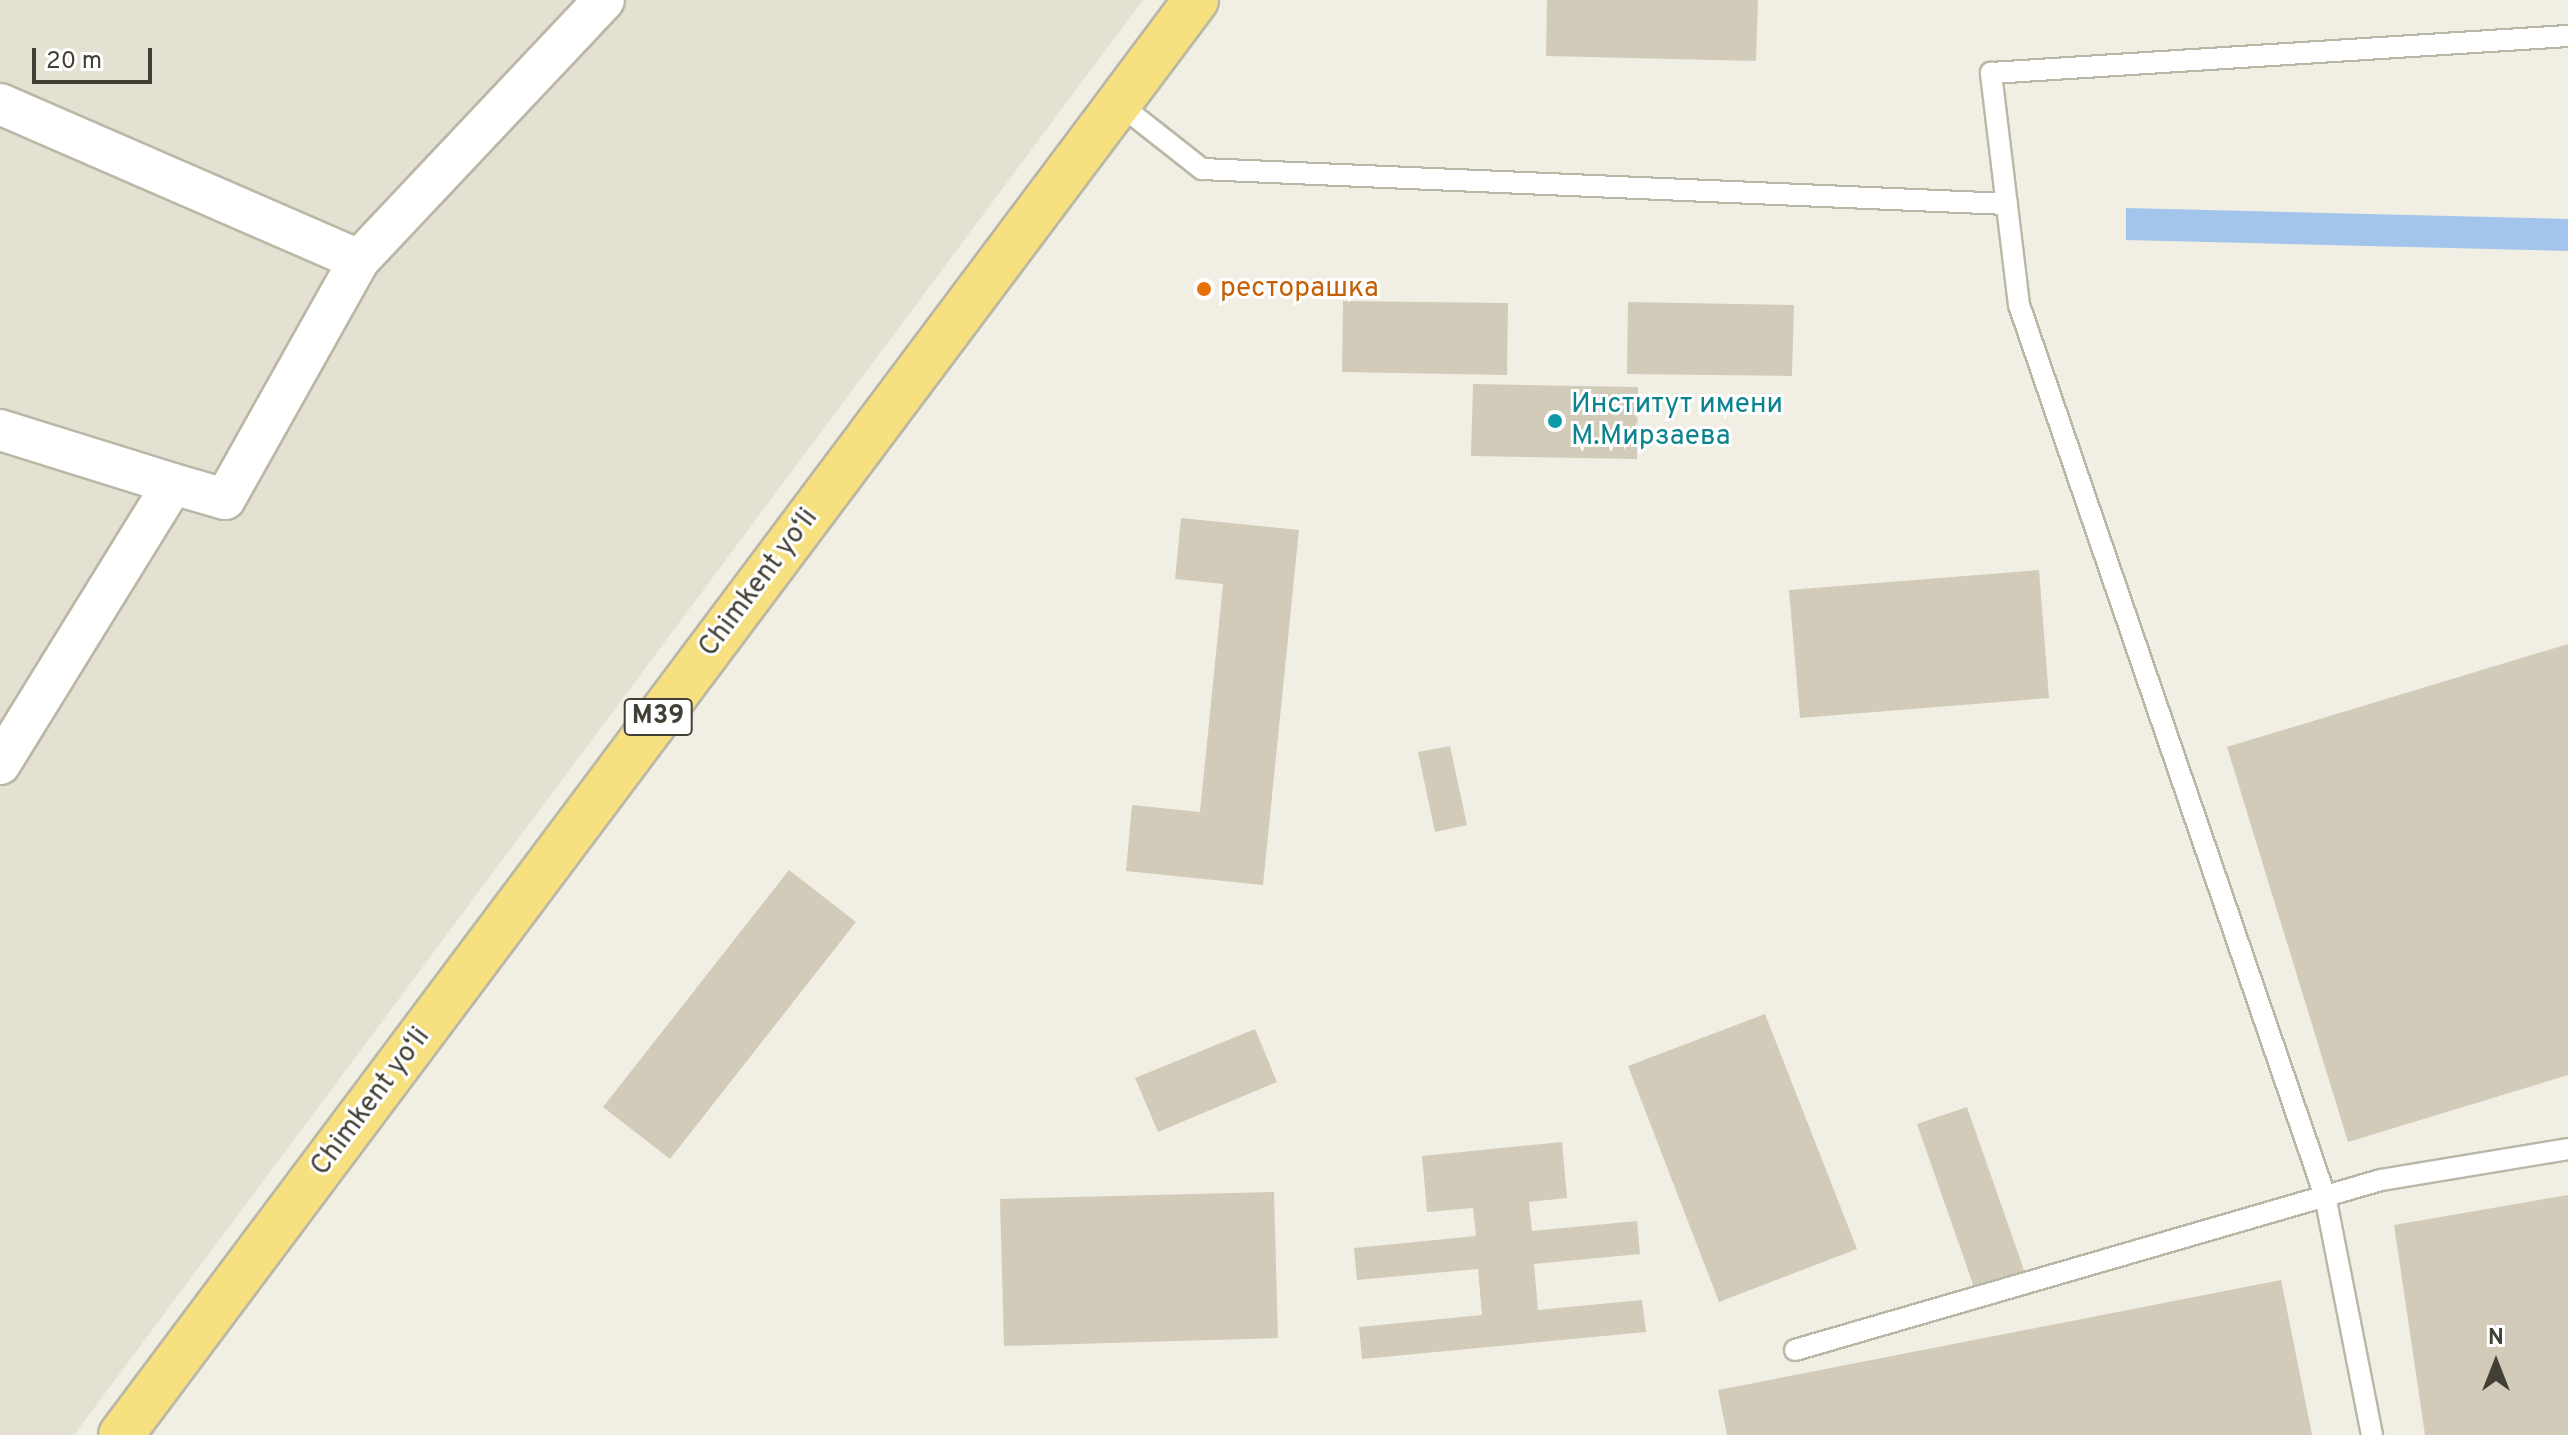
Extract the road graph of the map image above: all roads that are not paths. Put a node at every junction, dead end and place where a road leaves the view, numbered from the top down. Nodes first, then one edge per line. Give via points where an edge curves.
1 (604, 0) edge
2 (1196, 0) edge
3 (2568, 36) edge
4 (1118, 103) junction
5 (0, 104) edge
6 (2007, 204) junction
7 (359, 260) junction
8 (0, 430) edge
9 (173, 484) junction
10 (0, 764) edge
11 (2568, 1149) edge
12 (2325, 1196) junction
13 (1795, 1350) dead end
14 (121, 1435) edge
15 (2372, 1435) edge

1 - 7 street
2 - 4 highway, Chimkent yo‘li / M39
3 - 6 lane via 1991,73
4 - 6 lane via 1202,169
4 - 14 highway, Chimkent yo‘li / M39
5 - 7 street
6 - 12 lane via 2019,305
7 - 9 street via 230,493 215,499
8 - 9 street
9 - 10 street
11 - 12 lane via 2381,1180
12 - 13 lane
12 - 15 lane

